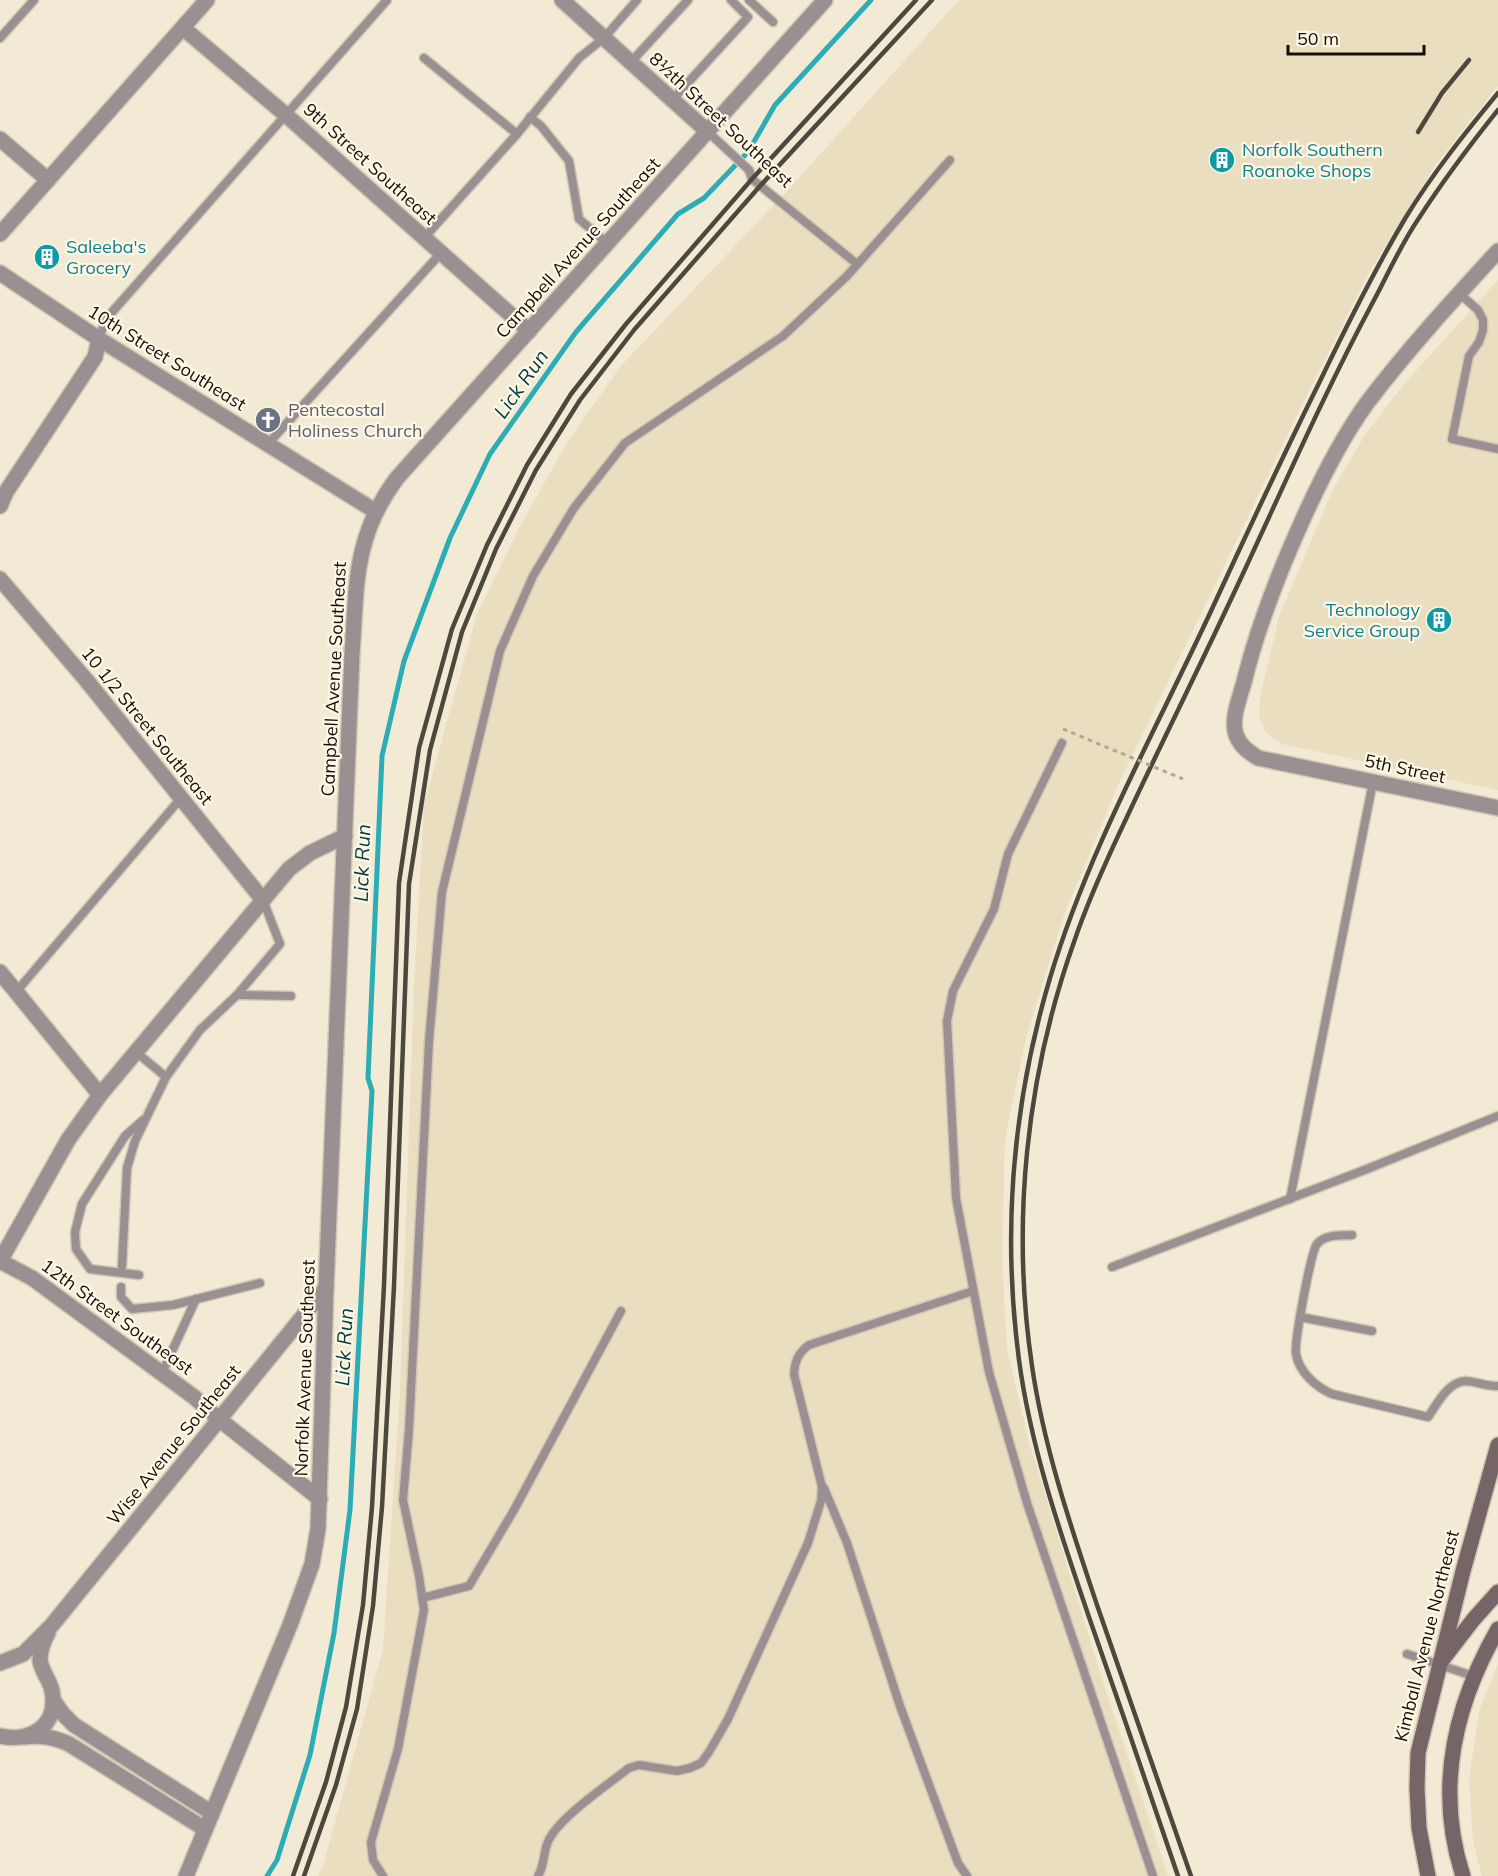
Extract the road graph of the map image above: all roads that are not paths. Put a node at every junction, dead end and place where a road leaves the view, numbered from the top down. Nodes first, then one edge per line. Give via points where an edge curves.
1 (34, 0) edge
2 (207, 0) edge
3 (387, 0) edge
4 (562, 0) edge
5 (637, 0) edge
6 (688, 0) edge
7 (731, 0) edge
8 (749, 0) edge
9 (765, 0) edge
10 (825, 0) edge
11 (758, 8) junction
12 (773, 22) dead end
13 (183, 28) junction
14 (0, 38) edge
15 (604, 38) junction
16 (424, 58) dead end
17 (631, 62) junction
18 (672, 100) junction
19 (286, 115) junction
20 (530, 117) junction
21 (708, 132) junction
22 (517, 134) junction
23 (0, 139) edge
24 (950, 160) dead end
25 (48, 180) junction
26 (0, 234) edge
27 (424, 238) junction
28 (608, 244) junction
29 (1498, 251) edge
30 (441, 253) junction
31 (857, 264) junction
32 (0, 273) edge
33 (1460, 294) junction
34 (529, 331) junction
35 (99, 339) junction
36 (267, 445) junction
37 (1498, 449) edge
38 (0, 506) edge
39 (375, 511) junction
40 (0, 579) edge
41 (1062, 743) dead end
42 (1373, 782) junction
43 (181, 798) junction
44 (1498, 808) edge
45 (345, 836) junction
46 (262, 900) junction
47 (0, 972) edge
48 (16, 992) junction
49 (237, 995) junction
50 (291, 996) dead end
51 (136, 1052) junction
52 (166, 1077) junction
53 (100, 1095) junction
54 (148, 1115) junction
55 (1498, 1116) edge
56 (1290, 1199) junction
57 (1352, 1235) dead end
58 (0, 1261) edge
59 (122, 1266) dead end
60 (1112, 1267) dead end
61 (139, 1275) dead end
62 (260, 1283) dead end
63 (121, 1287) dead end
64 (326, 1288) junction
65 (973, 1291) junction
66 (196, 1299) junction
67 (621, 1311) dead end
68 (1300, 1317) junction
69 (1372, 1331) dead end
70 (162, 1373) junction
71 (1498, 1386) edge
72 (220, 1420) junction
73 (1498, 1444) edge
74 (820, 1480) junction
75 (320, 1499) junction
76 (1498, 1592) edge
77 (422, 1598) junction
78 (52, 1625) junction
79 (1498, 1629) edge
80 (1407, 1654) dead end
81 (5, 1661) edge
82 (1439, 1664) junction
83 (1473, 1676) junction
84 (46, 1677) junction
85 (53, 1700) junction
86 (0, 1736) edge
87 (24, 1737) junction
88 (212, 1813) junction
89 (205, 1829) junction
90 (186, 1876) edge
91 (383, 1876) edge
92 (538, 1876) edge
93 (967, 1876) edge
94 (1152, 1876) edge
95 (1428, 1876) edge
96 (1463, 1876) edge

1 - 14 lane
2 - 13 street
3 - 19 lane
4 - 15 street, 8½th Street Southeast
5 - 15 lane
6 - 17 lane
7 - 18 lane via 748,17
8 - 11 lane
9 - 11 lane
10 - 21 street, Campbell Avenue Southeast
11 - 12 lane
13 - 19 street, 9th Street Southeast
13 - 25 street
15 - 17 street, 8½th Street Southeast
15 - 20 lane via 579,58
16 - 22 lane
17 - 18 street, 8½th Street Southeast
18 - 21 street, 8½th Street Southeast
19 - 27 street, 9th Street Southeast
19 - 35 lane via 113,311
20 - 22 lane
20 - 28 lane via 569,161 579,219
21 - 28 street, Campbell Avenue Southeast
21 - 31 lane, 8½th Street Southeast via 748,170 752,179
22 - 27 lane
23 - 25 street
24 - 31 lane
25 - 26 street
27 - 30 street, 9th Street Southeast
28 - 34 street, Campbell Avenue Southeast
29 - 33 street
30 - 34 street, 9th Street Southeast
30 - 36 lane
31 - 77 lane via 778,339 625,443 574,508 533,576 500,651 442,892 429,1041 403,1500
32 - 35 street, 10th Street Southeast
33 - 37 lane via 1478,310 1484,330 1469,356 1452,439
33 - 42 street, 5th Street via 1367,404 1313,496 1267,603 1235,716 1238,740 1257,758
34 - 39 street, Campbell Avenue Southeast via 398,478
35 - 36 street, 10th Street Southeast
35 - 38 street via 95,357
36 - 39 street, 10th Street Southeast
39 - 45 street, Campbell Avenue Southeast via 359,563
40 - 43 street, 10 1/2 Street Southeast
41 - 65 lane via 1008,854 994,909 953,991 947,1021 956,1198
42 - 44 street, 5th Street
42 - 56 lane
43 - 46 street, 10 1/2 Street Southeast
43 - 48 lane
45 - 46 street via 309,853
45 - 64 street, Norfolk Avenue Southeast
46 - 49 lane via 280,944
46 - 51 street
47 - 48 street
48 - 53 street
49 - 50 lane
49 - 52 lane via 200,1030
51 - 52 lane
51 - 53 street
52 - 54 lane
53 - 58 street via 68,1140
54 - 59 lane via 126,1168
54 - 61 lane via 125,1136 82,1204 75,1232 76,1249 90,1269
55 - 56 lane
56 - 60 lane
57 - 68 lane via 1325,1237 1316,1245
58 - 70 street, 12th Street Southeast via 32,1278
62 - 66 lane
63 - 66 lane via 121,1297 132,1309
64 - 72 street, Wise Avenue Southeast
64 - 75 street, Norfolk Avenue Southeast
65 - 74 lane via 809,1345 801,1351 794,1374
65 - 94 lane via 989,1372 1027,1503
66 - 70 lane
67 - 77 lane via 469,1586
68 - 69 lane
68 - 71 lane via 1296,1354 1311,1381 1332,1394 1428,1417 1456,1383
70 - 72 street, 12th Street Southeast
72 - 75 street, 12th Street Southeast
72 - 78 street, Wise Avenue Southeast
73 - 82 main road, Kimball Avenue Northeast
74 - 92 lane via 821,1502 808,1543 728,1719 709,1752 690,1768 629,1768 558,1826 545,1847
74 - 93 lane via 847,1543 912,1740 958,1863
75 - 88 street, Norfolk Avenue Southeast via 318,1529 305,1584
76 - 82 main road
77 - 91 lane via 424,1610 398,1749 371,1842 373,1860
78 - 81 street, Wise Avenue Southeast via 22,1654
78 - 84 street, Wise Avenue Southeast via 40,1654
79 - 83 main road
80 - 82 lane
81 - 84 street via 29,1662
82 - 83 lane
82 - 95 main road, Kimball Avenue Northeast via 1418,1753 1419,1828
83 - 96 main road via 1451,1760 1450,1796
84 - 85 street, Wise Avenue Southeast
85 - 87 street via 46,1724
85 - 88 street via 74,1725
86 - 87 street
87 - 89 street via 41,1735 69,1744
88 - 89 street, Norfolk Avenue Southeast
89 - 90 street, Norfolk Avenue Southeast

